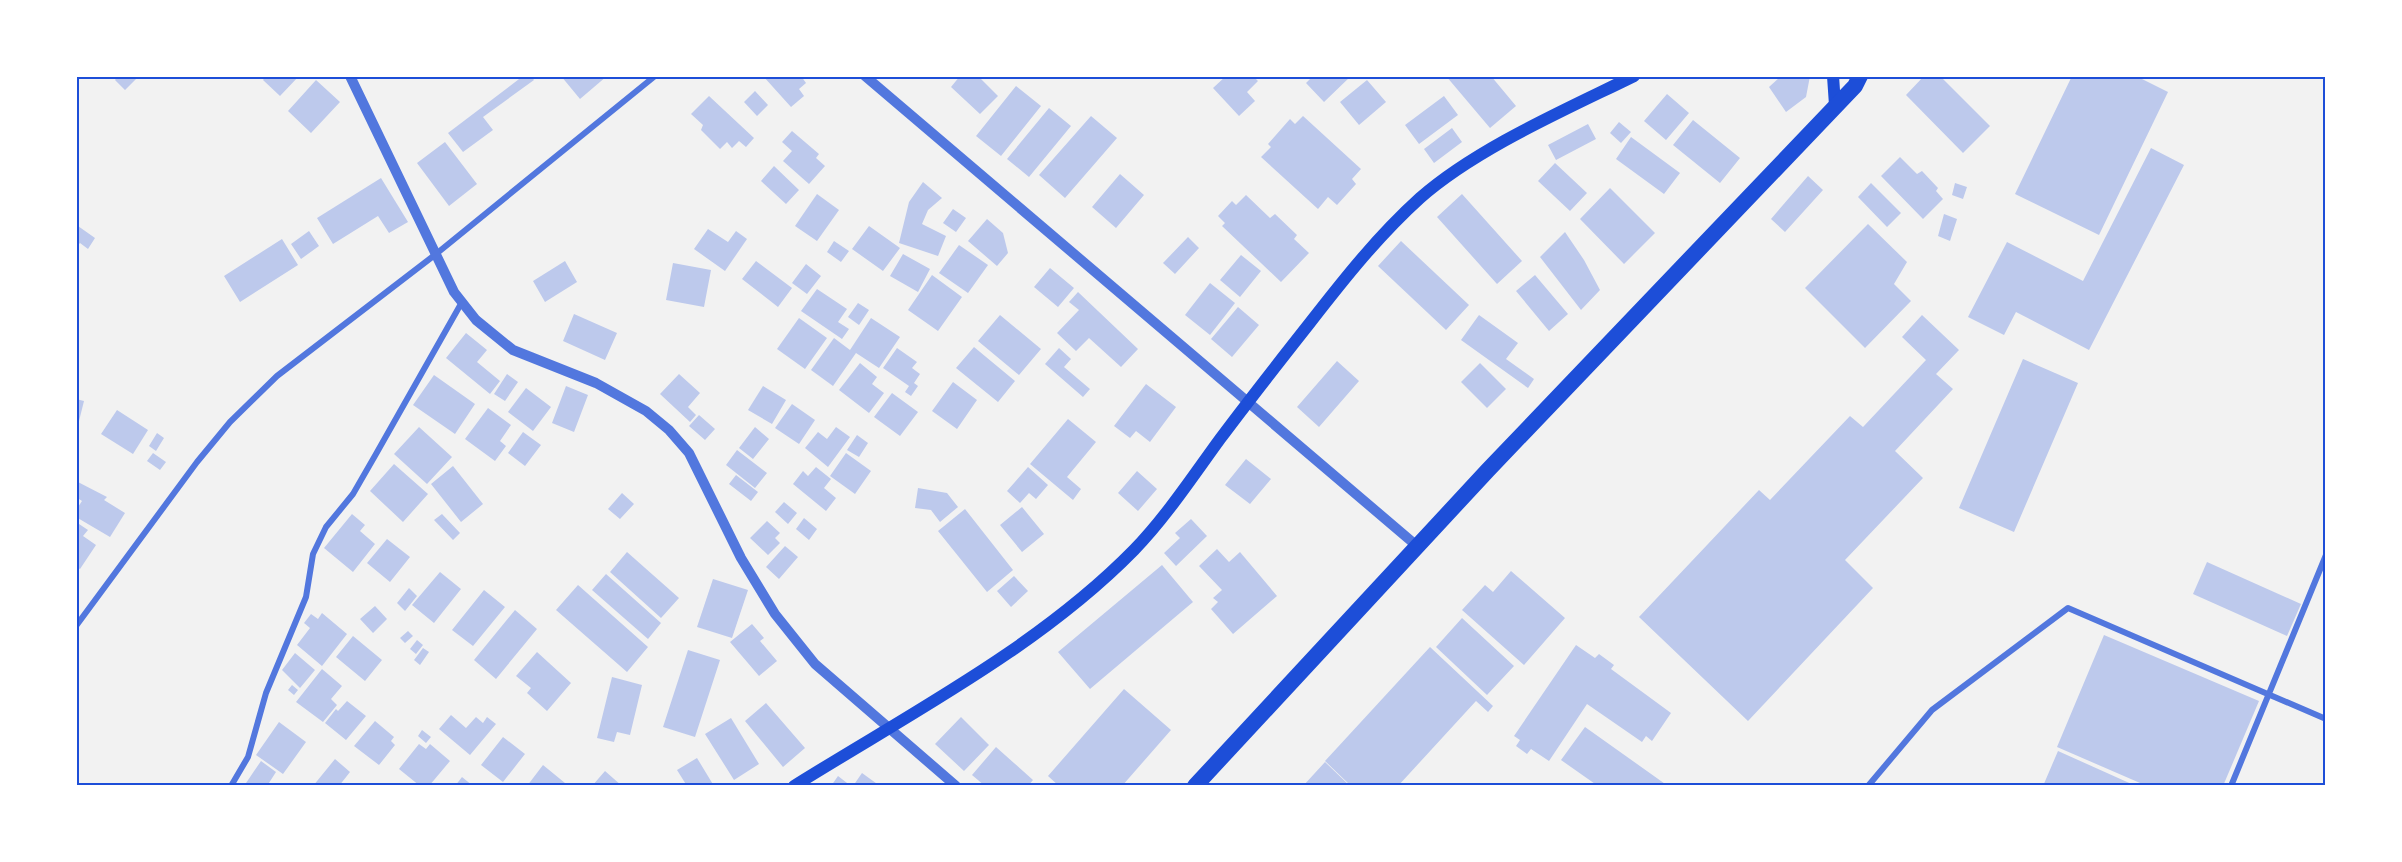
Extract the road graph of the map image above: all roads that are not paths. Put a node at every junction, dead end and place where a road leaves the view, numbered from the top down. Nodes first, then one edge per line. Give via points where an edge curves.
1 (350, 76) edge
2 (655, 76) edge
3 (865, 76) edge
4 (1634, 76) edge
5 (1833, 76) edge
6 (1860, 80) edge
7 (1836, 105) junction
8 (436, 254) junction
9 (462, 302) junction
10 (1247, 402) junction
11 (1417, 546) junction
12 (2325, 555) edge
13 (76, 626) edge
14 (2268, 694) junction
15 (2325, 719) edge
16 (889, 726) junction
17 (231, 786) edge
18 (794, 786) edge
19 (956, 786) edge
20 (1195, 786) edge
21 (1868, 786) edge
22 (2231, 786) edge

1 - 8 street
2 - 8 street
3 - 10 street
4 - 10 main road via 1505,142 1422,197 1358,261
5 - 7 main road
6 - 7 highway
7 - 11 highway
8 - 9 street
8 - 13 street via 304,354 230,422 196,462
9 - 16 street via 476,320 513,350 596,383 646,411 669,430 689,453 741,558 775,614 815,664
9 - 17 street via 376,454 326,527 313,554 306,597 266,693 248,757
10 - 11 street
10 - 16 main road via 1136,548 1105,577 1033,636
11 - 20 highway
12 - 14 street
14 - 15 street
14 - 21 street via 2068,608 1932,710
14 - 22 street
16 - 18 main road
16 - 19 street

